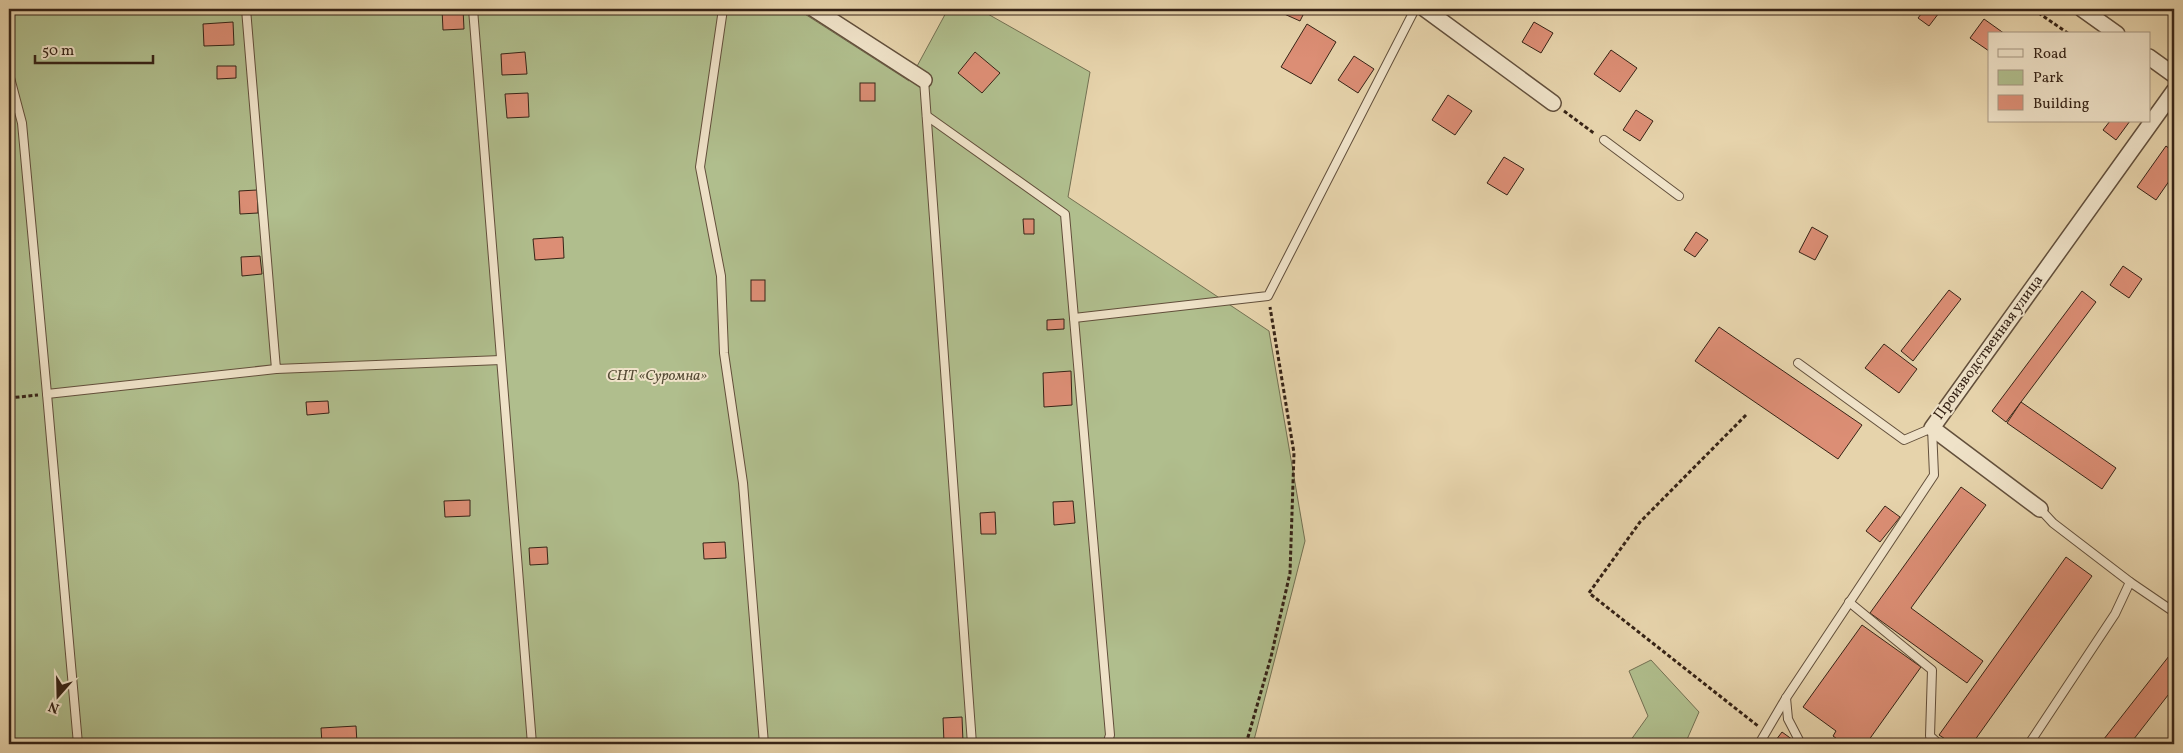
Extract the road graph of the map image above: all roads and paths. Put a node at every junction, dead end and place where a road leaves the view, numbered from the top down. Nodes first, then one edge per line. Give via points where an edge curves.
1 (246, 9) edge
2 (473, 9) edge
3 (723, 9) edge
4 (814, 9) edge
5 (1415, 9) edge
6 (1425, 9) edge
7 (2034, 9) edge
8 (2082, 9) edge
9 (2066, 32) edge
10 (2114, 32) edge
11 (2150, 58) edge
12 (9, 74) edge
13 (2174, 75) edge
14 (924, 80) joint
15 (2174, 91) edge
16 (1554, 103) joint
17 (927, 116) junction
18 (1604, 140) joint
19 (1679, 196) dead end
20 (1268, 296) junction
21 (1074, 318) junction
22 (501, 360) junction
23 (1798, 363) dead end
24 (276, 368) junction
25 (48, 394) junction
26 (9, 398) edge
27 (1746, 415) dead end
28 (1932, 428) junction
29 (2040, 510) joint
30 (2130, 582) junction
31 (1849, 602) junction
32 (2174, 612) edge
33 (1786, 698) junction
34 (1766, 733) junction
35 (78, 744) edge
36 (532, 744) edge
37 (764, 744) edge
38 (972, 744) edge
39 (1106, 744) edge
40 (1246, 744) edge
41 (1759, 744) edge
42 (1801, 744) edge
43 (1939, 744) edge
44 (2029, 744) edge

1 - 24 lane
2 - 22 lane
3 - 37 lane via 700,167 721,276 724,352 743,482
4 - 14 street
5 - 20 lane
6 - 16 street
7 - 9 path
8 - 10 street
11 - 13 street
12 - 25 lane via 22,123
14 - 17 lane
15 - 28 street, Производственная улица
16 - 18 path
17 - 21 lane via 1065,214
17 - 38 lane
18 - 19 lane
20 - 21 lane
20 - 40 path via 1294,453 1290,573 1271,657
21 - 39 lane via 1110,735
22 - 24 lane
22 - 36 lane
23 - 28 lane via 1904,440
24 - 25 lane
25 - 26 path
25 - 35 lane
27 - 34 path via 1640,522 1588,593
28 - 29 street
28 - 31 lane, Производственная улица via 1934,475
29 - 30 lane
30 - 32 lane
30 - 44 lane via 2115,614
31 - 33 lane, Производственная улица
31 - 43 lane via 1932,670 1930,736
33 - 34 lane, Производственная улица
33 - 42 lane via 1788,719
34 - 41 lane, Производственная улица

